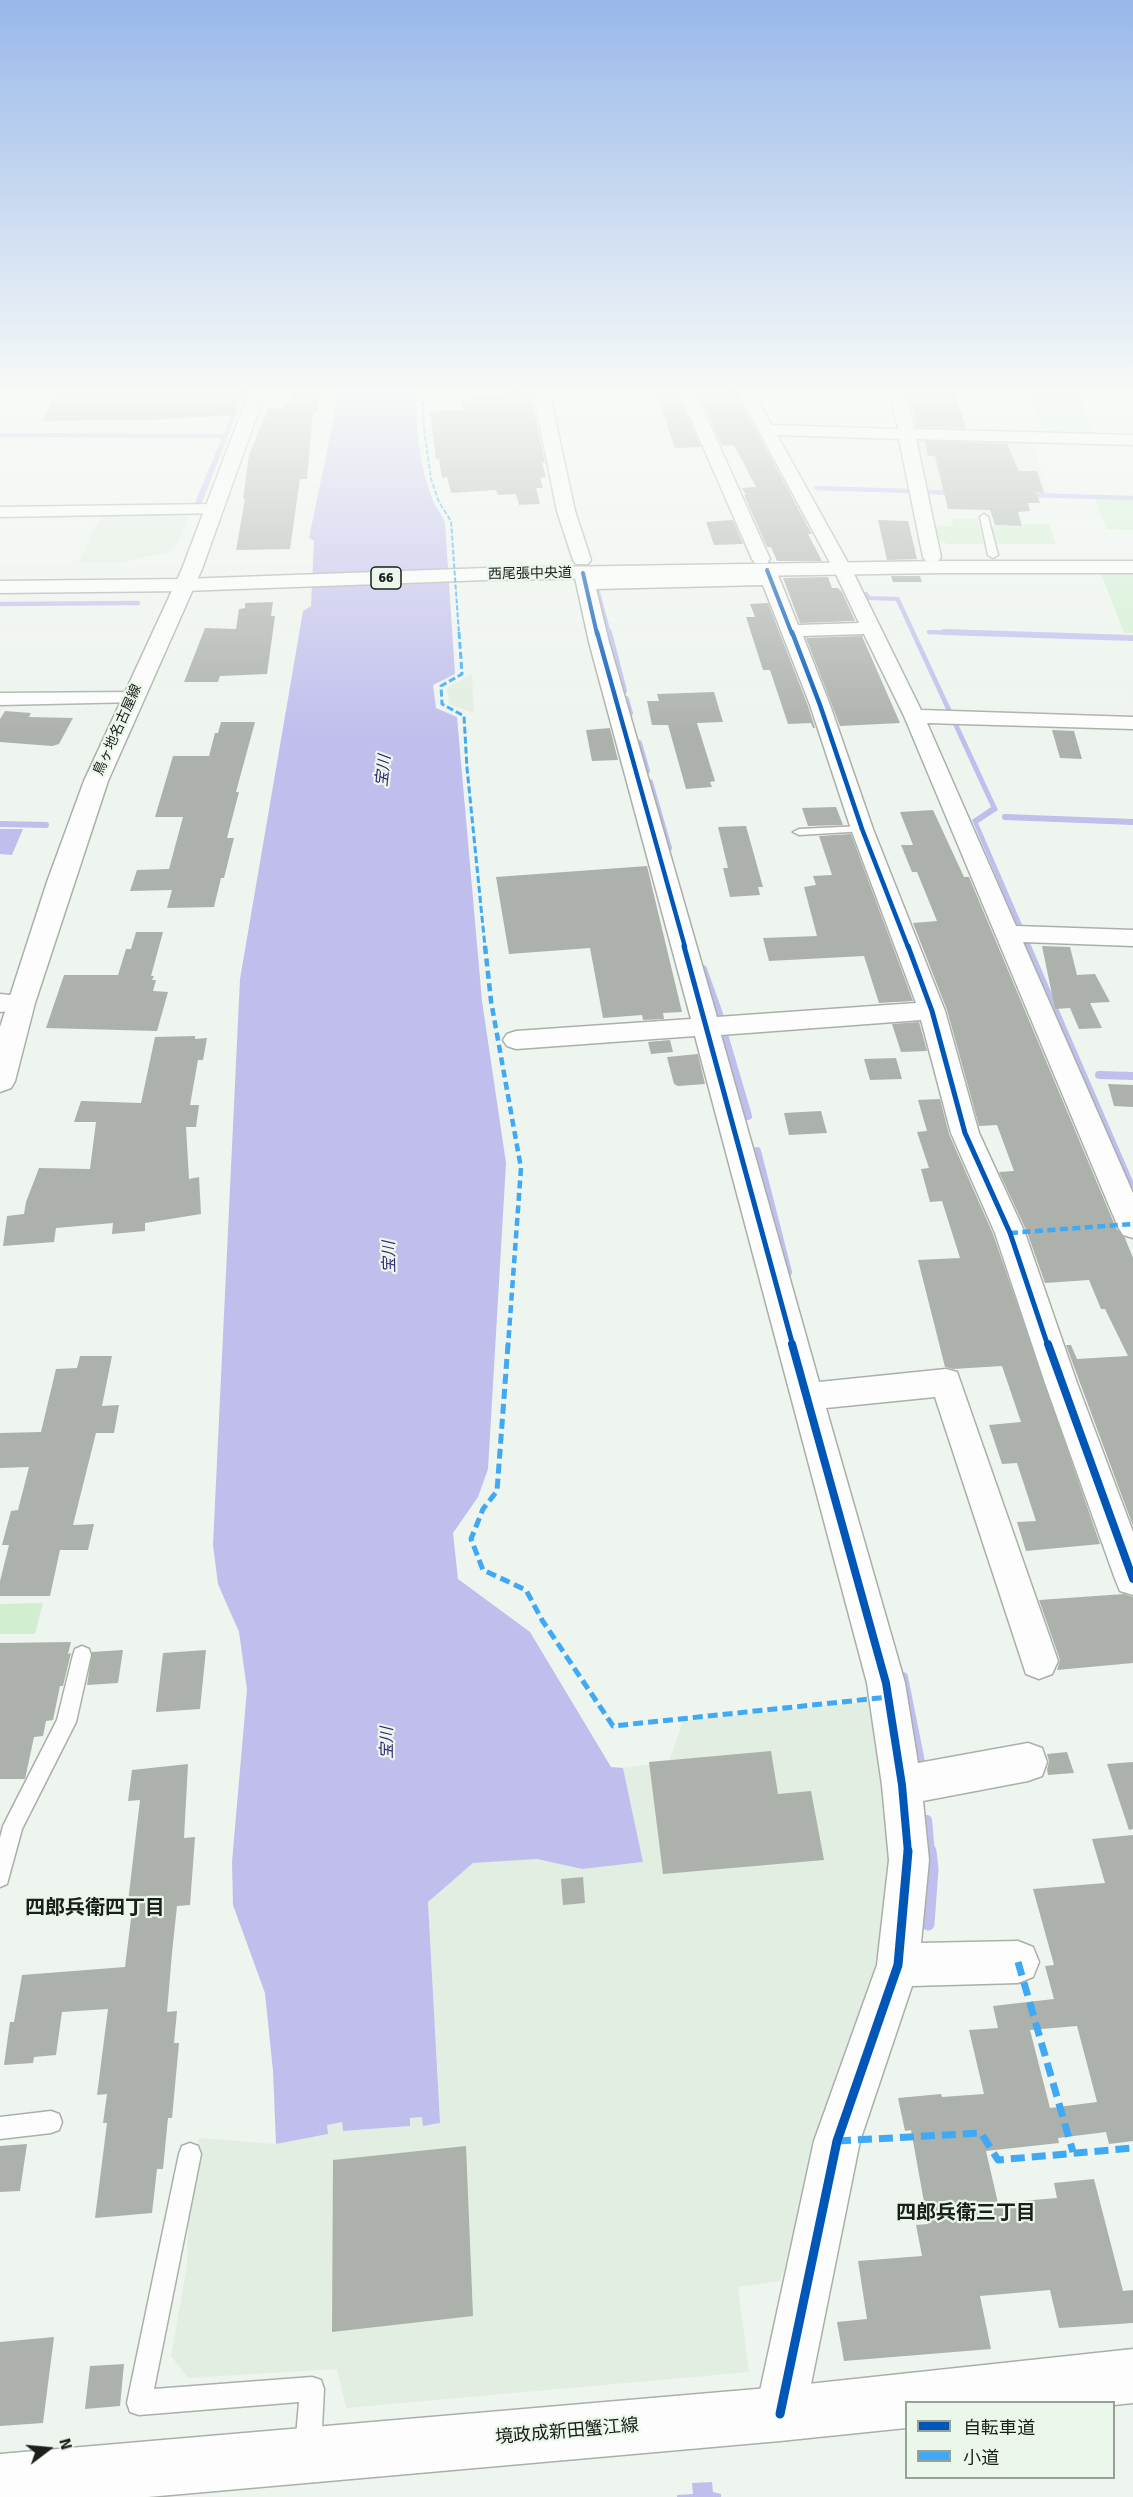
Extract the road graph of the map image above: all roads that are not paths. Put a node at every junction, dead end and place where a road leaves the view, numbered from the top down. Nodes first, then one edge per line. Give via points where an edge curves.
1 (216, 504) edge
2 (564, 504) edge
3 (737, 504) edge
4 (806, 504) edge
5 (921, 504) edge
6 (214, 509) junction
7 (0, 512) edge
8 (984, 517) dead end
9 (993, 555) junction
10 (1133, 555) edge
11 (932, 557) junction
12 (839, 564) junction
13 (1133, 567) edge
14 (766, 570) junction
15 (0, 572) edge
16 (584, 573) junction
17 (188, 577) junction
18 (0, 587) edge
19 (870, 628) junction
20 (791, 631) junction
21 (132, 698) junction
22 (0, 699) edge
23 (914, 716) junction
24 (1133, 723) edge
25 (862, 829) junction
26 (799, 832) dead end
27 (1018, 934) junction
28 (1133, 938) edge
29 (11, 1003) edge
30 (932, 1011) junction
31 (706, 1026) junction
32 (516, 1040) dead end
33 (0, 1081) edge
34 (1133, 1227) edge
35 (807, 1397) junction
36 (1133, 1579) edge
37 (82, 1655) dead end
38 (1039, 1661) dead end
39 (1028, 1762) dead end
40 (902, 1785) junction
41 (0, 1877) edge
42 (1018, 1962) dead end
43 (898, 1965) junction
44 (51, 2122) dead end
45 (0, 2128) edge
46 (190, 2154) dead end
47 (1133, 2376) edge
48 (780, 2414) junction
49 (308, 2454) junction
50 (21, 2485) edge

1 - 6 main road, 鳥ヶ地名古屋線
2 - 16 street
3 - 14 street
4 - 12 street
5 - 11 street
6 - 7 street
6 - 17 main road, 鳥ヶ地名古屋線
8 - 9 lane
9 - 10 main road, 西尾張中央道 / 66
9 - 11 main road, 西尾張中央道 / 66
11 - 12 main road, 西尾張中央道 / 66
12 - 13 main road, 西尾張中央道 / 66
12 - 14 main road, 西尾張中央道 / 66
12 - 19 street
14 - 16 main road, 西尾張中央道 / 66
14 - 20 street
15 - 17 main road, 西尾張中央道 / 66
16 - 17 main road, 西尾張中央道 / 66 via 488,569
16 - 31 street via 599,642
17 - 18 main road, 西尾張中央道 / 66
17 - 21 main road, 鳥ヶ地名古屋線
19 - 20 street
19 - 23 street
20 - 25 street
21 - 22 street
21 - 29 main road, 鳥ヶ地名古屋線
23 - 24 street
23 - 27 street
25 - 26 lane
25 - 30 street
27 - 28 street
27 - 34 street
29 - 33 main road, 鳥ヶ地名古屋線
30 - 31 street
30 - 36 street via 965,1133 1010,1233
31 - 32 street
31 - 35 street
35 - 38 street via 946,1382
35 - 40 street via 886,1683
37 - 41 lane via 66,1722 13,1826
39 - 40 street
40 - 43 street via 909,1860
42 - 43 street
43 - 48 street via 837,2141
44 - 45 lane
46 - 49 lane via 139,2403 312,2390
47 - 48 main road, 境政成新田蟹江線
48 - 49 main road, 境政成新田蟹江線
49 - 50 main road, 境政成新田蟹江線

